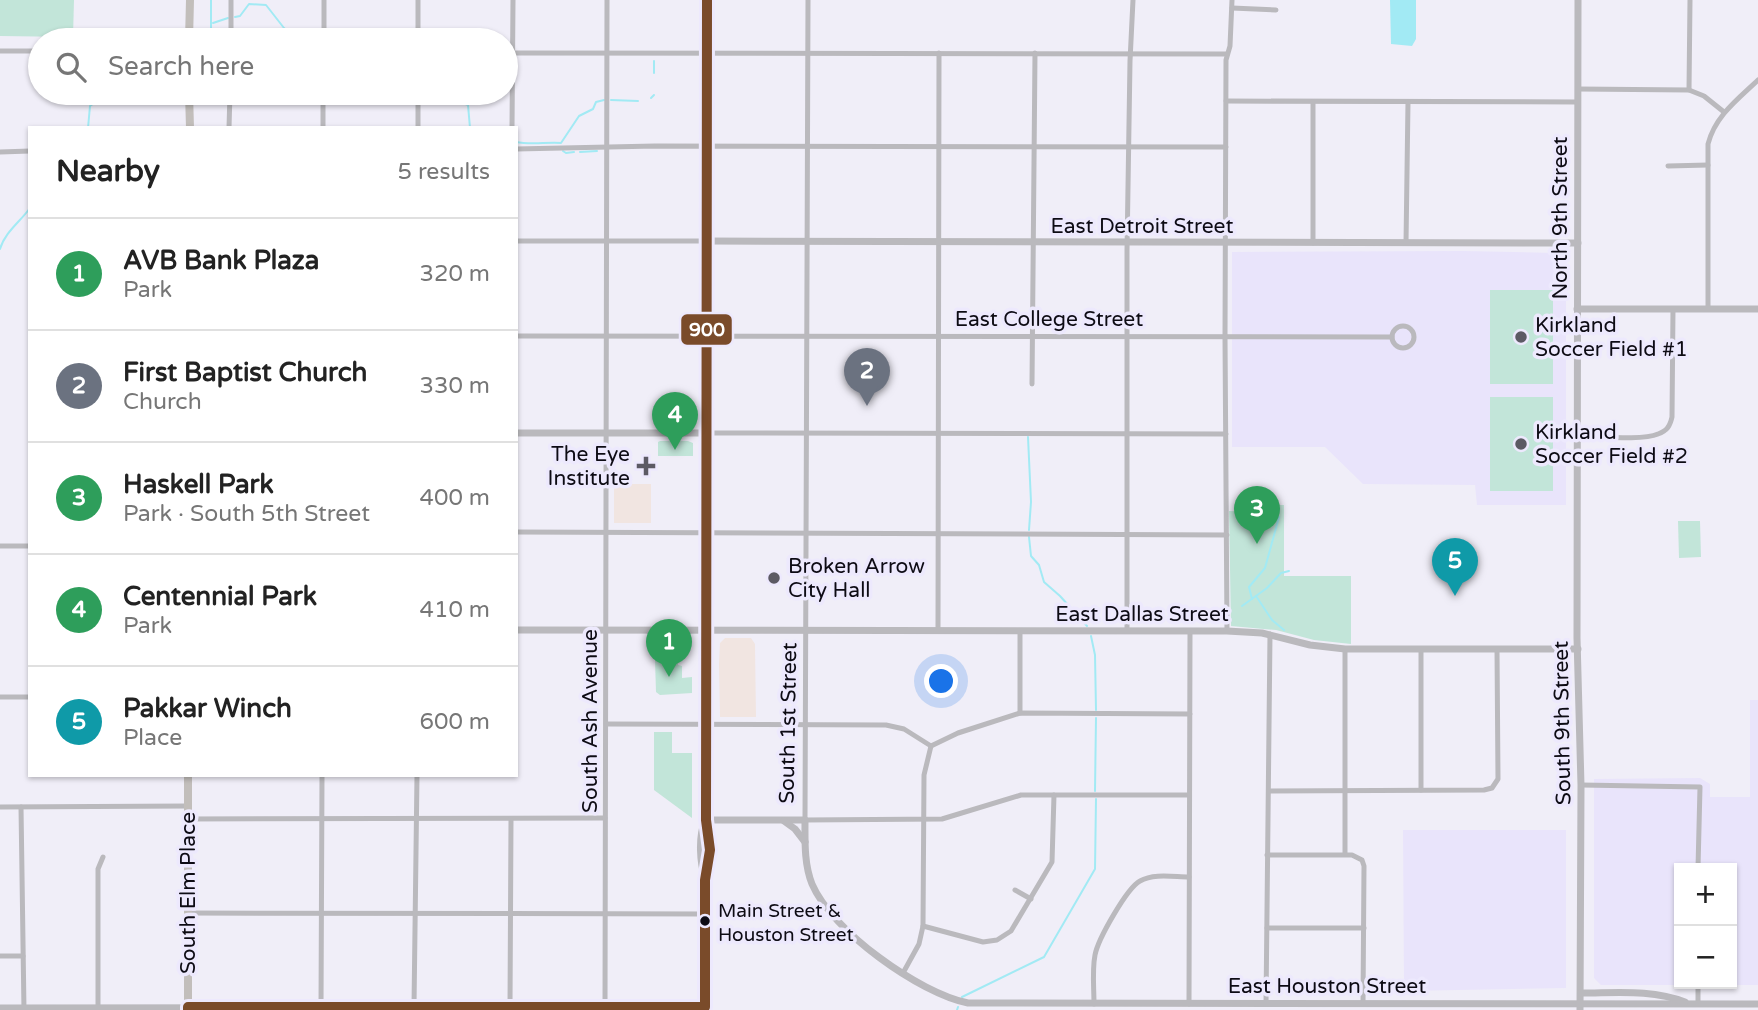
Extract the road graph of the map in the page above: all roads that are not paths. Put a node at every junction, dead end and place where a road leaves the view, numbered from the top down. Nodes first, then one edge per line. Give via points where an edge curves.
1 (190, 0) edge
2 (231, 0) edge
3 (324, 0) edge
4 (418, 0) edge
5 (513, 0) edge
6 (607, 0) edge
7 (707, 0) edge
8 (808, 0) edge
9 (1133, 0) edge
10 (1232, 0) edge
11 (1578, 0) edge
12 (1690, 0) edge
13 (1232, 8) junction
14 (1276, 10) dead end
15 (189, 28) edge
16 (230, 28) edge
17 (324, 28) edge
18 (418, 28) edge
19 (511, 28) edge
20 (0, 51) edge
21 (28, 51) edge
22 (607, 52) junction
23 (707, 52) junction
24 (808, 52) junction
25 (518, 53) edge
26 (939, 53) junction
27 (1035, 53) junction
28 (1131, 53) junction
29 (1227, 54) junction
30 (1758, 80) edge
31 (1578, 89) junction
32 (1689, 89) junction
33 (1226, 102) junction
34 (1313, 102) junction
35 (1408, 102) junction
36 (1578, 102) junction
37 (189, 105) edge
38 (230, 105) edge
39 (323, 105) edge
40 (418, 105) edge
41 (511, 105) edge
42 (1724, 112) junction
43 (190, 126) edge
44 (229, 126) edge
45 (323, 126) edge
46 (418, 126) edge
47 (512, 126) edge
48 (607, 146) junction
49 (707, 147) junction
50 (808, 147) junction
51 (939, 147) junction
52 (1033, 147) junction
53 (1129, 147) junction
54 (1226, 147) junction
55 (518, 149) edge
56 (28, 151) edge
57 (0, 152) edge
58 (1708, 165) junction
59 (1668, 166) dead end
60 (518, 241) edge
61 (607, 241) junction
62 (707, 241) junction
63 (807, 241) junction
64 (939, 242) junction
65 (1033, 243) junction
66 (1128, 243) junction
67 (1226, 243) junction
68 (1313, 243) junction
69 (1406, 243) junction
70 (1578, 243) junction
71 (1577, 309) junction
72 (1673, 309) junction
73 (1707, 309) junction
74 (1758, 309) edge
75 (607, 335) junction
76 (518, 336) edge
77 (707, 336) junction
78 (939, 336) junction
79 (806, 337) junction
80 (1033, 337) junction
81 (1128, 337) junction
82 (1225, 337) junction
83 (1392, 337) junction
84 (1032, 384) dead end
85 (518, 433) edge
86 (607, 433) junction
87 (706, 433) junction
88 (806, 433) junction
89 (939, 434) junction
90 (1128, 434) junction
91 (1226, 434) junction
92 (1577, 436) junction
93 (518, 532) edge
94 (607, 533) junction
95 (706, 533) junction
96 (807, 533) junction
97 (939, 533) junction
98 (1128, 534) junction
99 (1227, 535) junction
100 (0, 546) edge
101 (28, 546) edge
102 (518, 630) edge
103 (607, 630) junction
104 (706, 630) junction
105 (807, 631) junction
106 (938, 631) junction
107 (1020, 631) junction
108 (1128, 631) junction
109 (1190, 631) junction
110 (1227, 631) junction
111 (1270, 634) junction
112 (1345, 649) junction
113 (1421, 649) junction
114 (1497, 649) junction
115 (1577, 649) junction
116 (0, 698) edge
117 (28, 698) edge
118 (1020, 713) junction
119 (1190, 714) junction
120 (606, 724) junction
121 (706, 725) junction
122 (805, 725) junction
123 (931, 746) junction
124 (188, 777) edge
125 (322, 777) edge
126 (416, 777) edge
127 (1581, 785) junction
128 (1345, 790) junction
129 (1422, 790) junction
130 (1269, 791) junction
131 (1054, 795) junction
132 (1189, 795) junction
133 (188, 806) junction
134 (0, 807) edge
135 (21, 807) junction
136 (322, 818) junction
137 (416, 818) junction
138 (605, 818) junction
139 (188, 819) junction
140 (511, 819) junction
141 (924, 819) junction
142 (706, 820) junction
143 (781, 820) junction
144 (805, 820) junction
145 (805, 842) junction
146 (1345, 854) junction
147 (1267, 855) junction
148 (103, 857) dead end
149 (1698, 863) edge
150 (1189, 877) junction
151 (1015, 890) dead end
152 (1031, 899) junction
153 (188, 913) junction
154 (415, 913) junction
155 (322, 914) junction
156 (510, 914) junction
157 (605, 914) junction
158 (705, 914) junction
159 (923, 926) junction
160 (1267, 928) junction
161 (1364, 928) junction
162 (0, 956) edge
163 (23, 957) junction
164 (903, 973) junction
165 (1697, 989) edge
166 (1581, 993) junction
167 (1363, 1003) junction
168 (1693, 1003) junction
169 (1094, 1004) junction
170 (1189, 1004) junction
171 (1266, 1004) junction
172 (1758, 1004) edge
173 (321, 1006) junction
174 (414, 1006) junction
175 (510, 1006) junction
176 (0, 1007) edge
177 (98, 1007) junction
178 (1465, 1007) edge
179 (1580, 1007) edge
180 (1742, 1007) edge
181 (188, 1008) edge
182 (448, 1008) edge
183 (605, 1008) edge
184 (24, 1009) edge
185 (705, 1009) edge

1 - 15 main road
2 - 16 street
3 - 17 street
4 - 18 street
5 - 19 street
6 - 22 street, South Ash Avenue
7 - 23 street
8 - 24 street, South 1st Street
9 - 28 street
10 - 13 street
11 - 31 street, North 9th Street
12 - 32 street
13 - 14 street
13 - 29 street
20 - 21 street
22 - 23 street
22 - 25 street
22 - 48 street, South Ash Avenue
23 - 24 street
23 - 49 street
24 - 26 street
24 - 50 street, South 1st Street
26 - 27 street
26 - 51 street
27 - 28 street
27 - 52 street
28 - 29 street
28 - 53 street
29 - 33 street
30 - 42 street
31 - 32 street
31 - 36 street, North 9th Street
32 - 42 street
33 - 34 street
33 - 54 street
34 - 35 street
34 - 68 street
35 - 36 street
35 - 69 street
36 - 70 street, North 9th Street
37 - 43 main road
38 - 44 street
39 - 45 street
40 - 46 street
41 - 47 street
42 - 58 street via 1711,134
48 - 49 street
48 - 55 street
48 - 61 street, South Ash Avenue
49 - 50 street
49 - 62 street
50 - 51 street
50 - 63 street, South 1st Street
51 - 52 street
51 - 64 street
52 - 53 street
52 - 65 street
53 - 54 street
53 - 66 street
54 - 67 street
56 - 57 street
58 - 59 street
58 - 73 street
60 - 61 street
61 - 62 street
61 - 75 street, South Ash Avenue
62 - 63 street, East Detroit Street
62 - 77 street
63 - 64 street, East Detroit Street
63 - 79 street, South 1st Street
64 - 65 street, East Detroit Street
64 - 78 street
65 - 66 street, East Detroit Street
65 - 80 street
66 - 67 street, East Detroit Street
66 - 81 street
67 - 68 street, East Detroit Street
67 - 82 street
68 - 69 street, East Detroit Street
69 - 70 street, East Detroit Street
70 - 71 street, North 9th Street
71 - 72 street
71 - 92 street, North 9th Street
72 - 73 street
72 - 92 street via 1670,426 1652,436
73 - 74 street
75 - 76 street, East College Street
75 - 77 street, East College Street
75 - 86 street, South Ash Avenue
77 - 79 street, East College Street
77 - 87 street
78 - 79 street, East College Street
78 - 80 street, East College Street
78 - 89 street
79 - 88 street, South 1st Street
80 - 81 street, East College Street
80 - 84 street
81 - 82 street, East College Street
81 - 90 street
82 - 83 street, East College Street
82 - 91 street
83 - 83 street, East College Street via 1396,346 1403,348 1414,337 1405,327 1395,330
85 - 86 street
86 - 87 street
86 - 94 street, South Ash Avenue
87 - 88 street
87 - 95 street
88 - 89 street
88 - 96 street, South 1st Street
89 - 90 street
89 - 97 street
90 - 91 street
90 - 98 street
91 - 99 street
92 - 115 street, South 9th Street
93 - 94 street
94 - 95 street
94 - 103 street, South Ash Avenue
95 - 96 street
95 - 104 street
96 - 97 street
96 - 105 street, South 1st Street
97 - 98 street
97 - 106 street
98 - 99 street
98 - 108 street
99 - 110 street
100 - 101 street
102 - 103 street, East Dallas Street
103 - 104 street, East Dallas Street
103 - 120 street, South Ash Avenue
104 - 105 street, East Dallas Street
104 - 121 street
105 - 106 street, East Dallas Street
105 - 122 street, South 1st Street
106 - 107 street, East Dallas Street
107 - 108 street, East Dallas Street
107 - 118 street
108 - 109 street, East Dallas Street
109 - 110 street, East Dallas Street
109 - 119 street
110 - 111 street, East Dallas Street
111 - 112 street, East Dallas Street
111 - 130 street
112 - 113 street, East Dallas Street
112 - 128 street
113 - 114 street, East Dallas Street
113 - 129 street
114 - 115 street, East Dallas Street
114 - 129 street via 1495,785 1484,790
115 - 127 street, South 9th Street
116 - 117 street
118 - 119 street
118 - 123 street
119 - 132 street
120 - 121 street
120 - 138 street, South Ash Avenue
121 - 122 street
121 - 142 street
122 - 123 street via 895,726
122 - 144 street, South 1st Street
123 - 141 street via 924,775
124 - 133 main road, South Elm Place
125 - 136 street
126 - 137 street
127 - 149 street via 1700,787
127 - 166 street, South 9th Street
128 - 129 street
128 - 130 street
128 - 146 street
130 - 147 street
131 - 132 street
131 - 141 street via 1014,796 959,815
131 - 152 street via 1053,858
132 - 150 street
133 - 135 street
133 - 139 main road, South Elm Place
134 - 135 street
135 - 163 street
136 - 137 street
136 - 139 street
136 - 155 street
137 - 140 street
137 - 154 street
138 - 140 street
138 - 157 street, South Ash Avenue
139 - 153 main road, South Elm Place
140 - 156 street
141 - 144 street
141 - 159 street
142 - 143 street
142 - 158 street via 710,846
143 - 144 street
143 - 145 street
144 - 145 street, South 1st Street
145 - 164 street, South 1st Street via 809,876 824,905
146 - 147 street
146 - 161 street via 1357,856 1363,863
147 - 160 street
148 - 177 street via 98,869
150 - 169 street via 1150,877 1130,891 1098,946
150 - 170 street
151 - 152 street
152 - 159 street via 1011,931 990,942
153 - 155 street
153 - 181 main road, South Elm Place
154 - 155 street
154 - 156 street
154 - 174 street
155 - 173 street
156 - 157 street
156 - 175 street
157 - 158 street
157 - 183 street, South Ash Avenue
158 - 185 street
159 - 164 street
160 - 161 street
160 - 171 street
161 - 167 street
162 - 163 street
163 - 184 street
164 - 169 street, East Houston Street via 940,995 968,1003
165 - 168 street
166 - 168 street via 1647,993
166 - 179 street, South 9th Street
167 - 171 street, East Houston Street
167 - 178 street, East Houston Street
168 - 179 street, East Houston Street
168 - 180 street, East Houston Street
169 - 170 street, East Houston Street
170 - 171 street, East Houston Street
172 - 180 street, East Houston Street
173 - 174 street
173 - 181 street
174 - 182 street
175 - 182 street
175 - 183 street
176 - 184 street
177 - 181 street
177 - 184 street
178 - 179 street, East Houston Street
183 - 185 street

